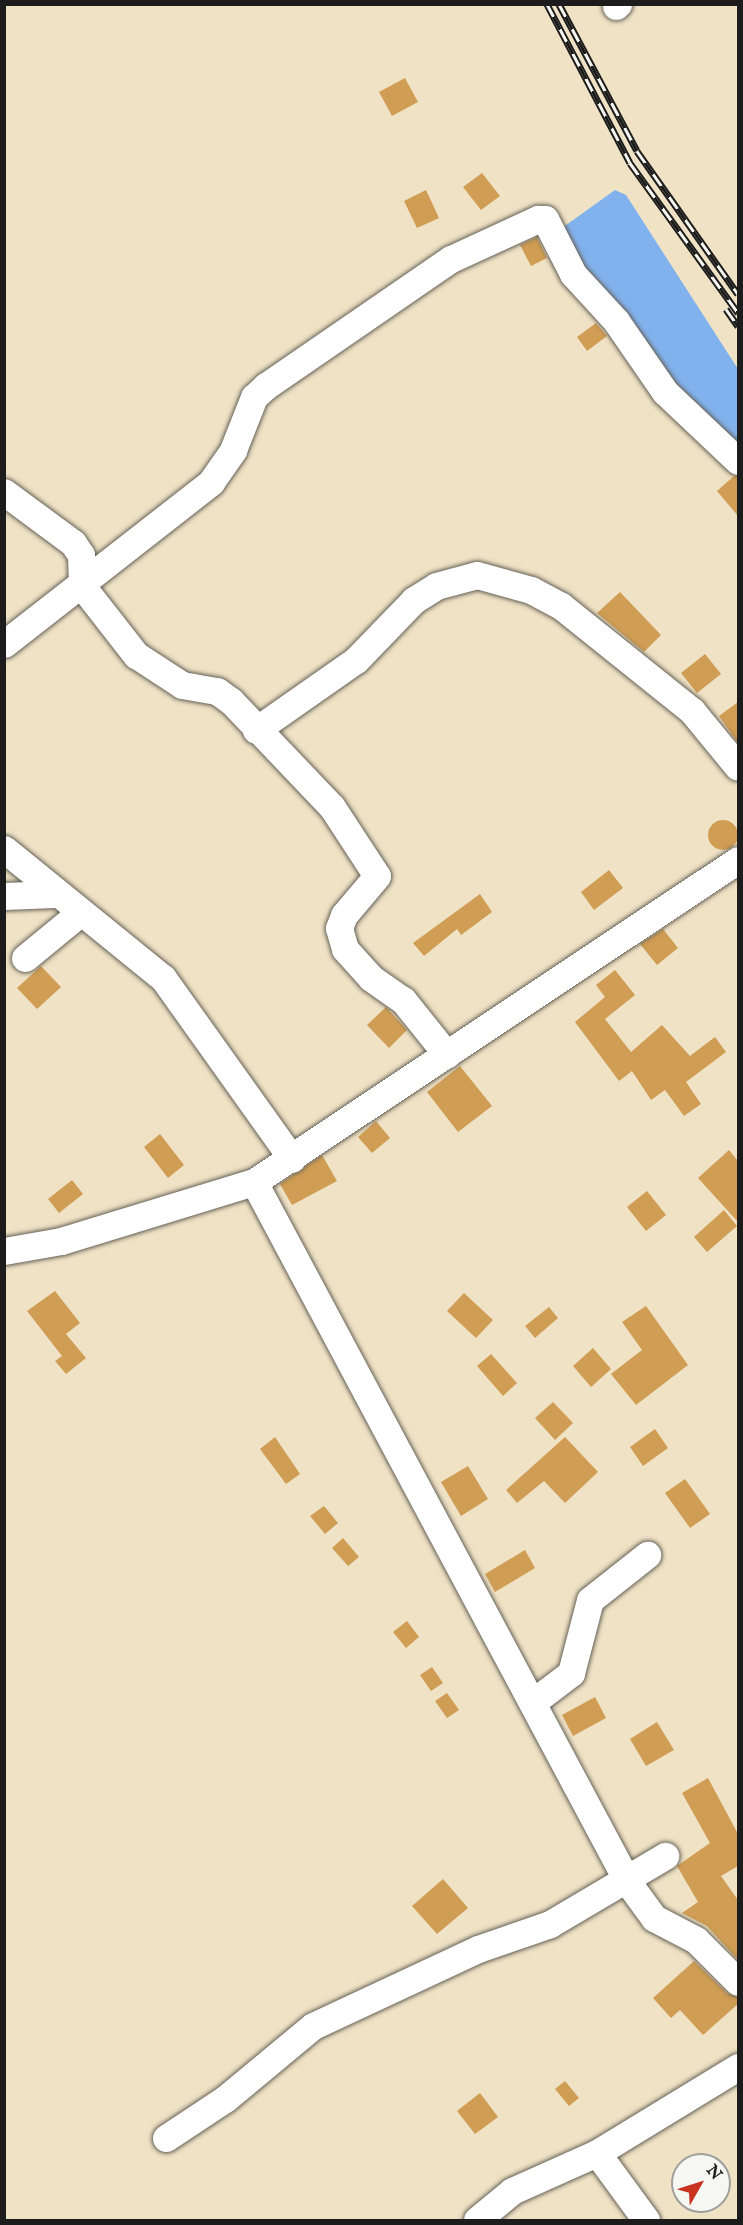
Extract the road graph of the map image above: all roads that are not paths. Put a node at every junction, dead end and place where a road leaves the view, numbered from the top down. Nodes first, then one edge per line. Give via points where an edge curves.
1 (738, 461) edge
2 (4, 492) edge
3 (82, 586) junction
4 (4, 644) edge
5 (256, 730) junction
6 (738, 767) edge
7 (4, 849) edge
8 (738, 860) edge
9 (54, 894) junction
10 (4, 896) edge
11 (81, 912) junction
12 (25, 958) dead end
13 (447, 1055) junction
14 (292, 1159) junction
15 (254, 1182) junction
16 (4, 1251) edge
17 (647, 1555) dead end
18 (533, 1702) junction
19 (665, 1856) dead end
20 (627, 1881) junction
21 (738, 1982) edge
22 (738, 2067) edge
23 (166, 2138) dead end
24 (597, 2153) junction
25 (477, 2220) edge
26 (646, 2220) edge

1 - 3 street via 665,392 616,321 573,274 545,219 538,219 451,259 266,386 254,397 233,450 211,482
2 - 3 street via 74,543 81,555
3 - 4 street
3 - 5 street via 136,655 182,686 217,691
5 - 6 street via 356,660 414,600 436,586 477,575 531,590 561,606 692,711
5 - 13 street via 332,807 376,869 377,876 344,915 339,928 345,949 371,978 403,1000
7 - 9 street
8 - 13 street
9 - 10 street
9 - 11 street
11 - 12 street
11 - 14 street via 164,978
13 - 14 street
14 - 15 street
15 - 16 street via 61,1241
15 - 18 street
17 - 18 street via 590,1600 571,1673
18 - 20 street
19 - 20 street
20 - 21 street via 654,1918 696,1940
20 - 23 street via 550,1924 478,1949 313,2026 225,2099
22 - 24 street
24 - 25 street via 512,2191
24 - 26 street

